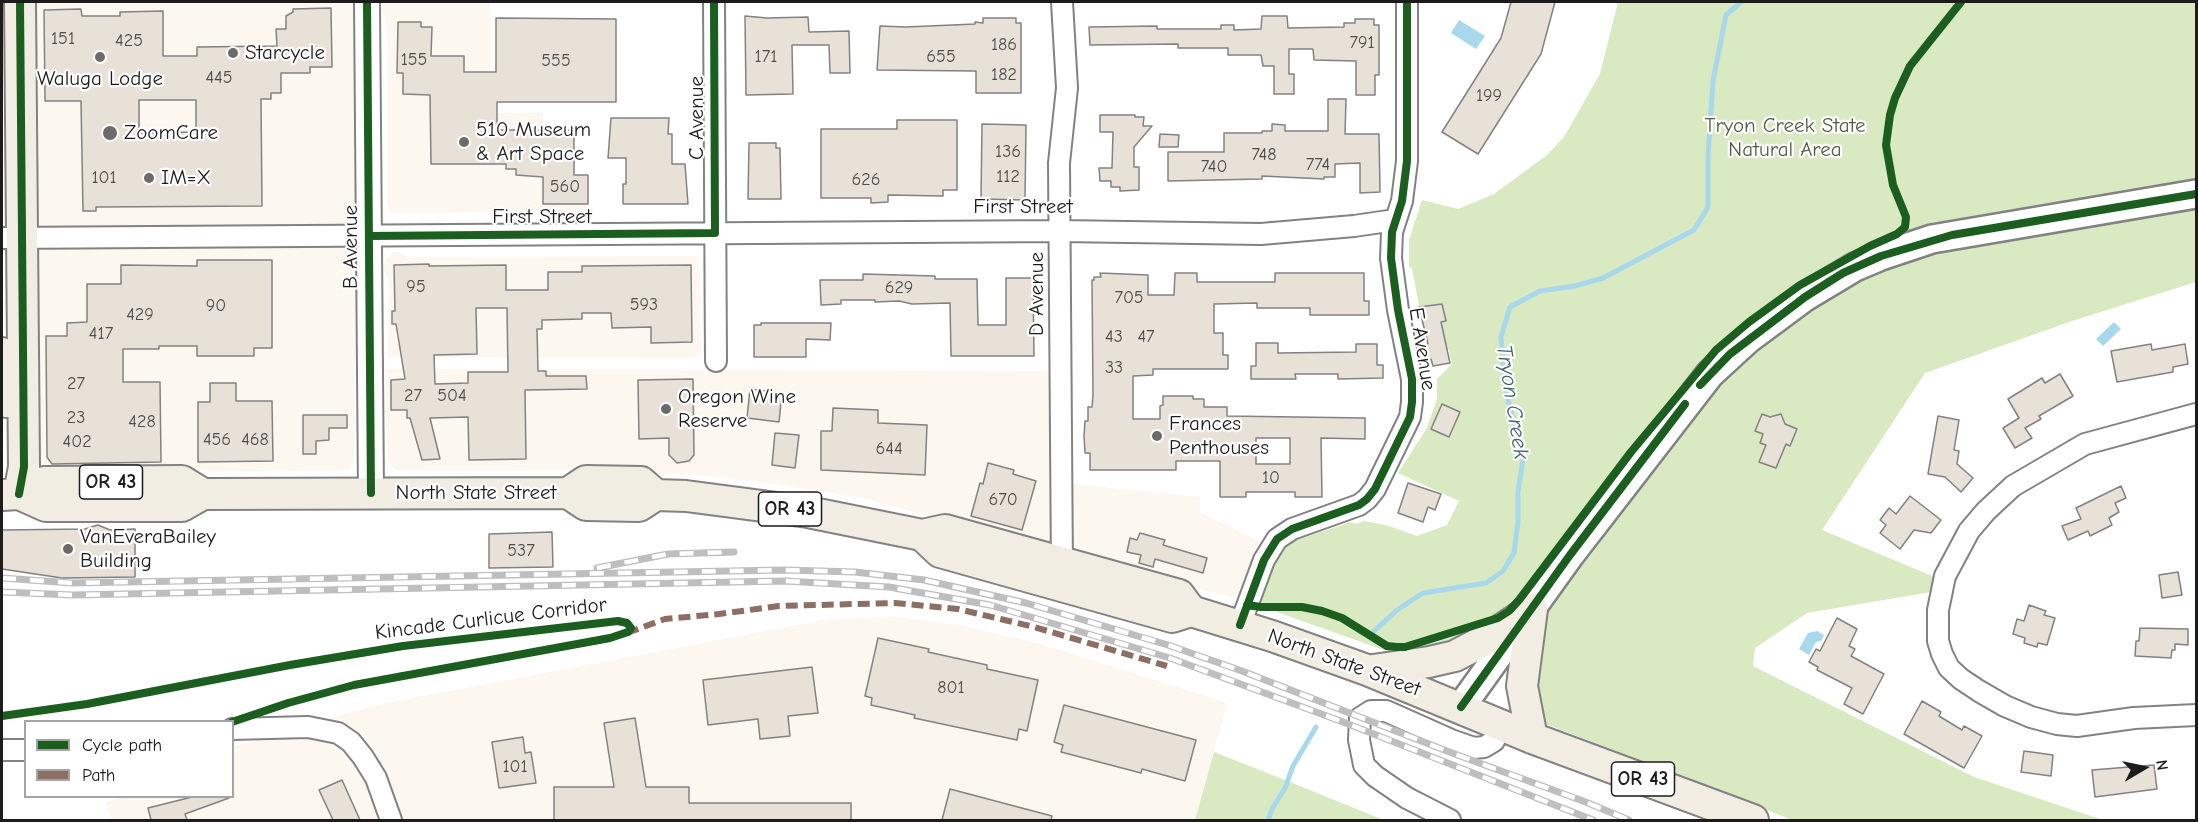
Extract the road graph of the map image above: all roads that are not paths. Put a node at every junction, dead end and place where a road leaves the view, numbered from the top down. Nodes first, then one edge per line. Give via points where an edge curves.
1 (20, 2) edge
2 (367, 2) edge
3 (714, 2) edge
4 (1062, 2) edge
5 (1407, 2) edge
6 (2196, 194) edge
7 (1395, 220) junction
8 (1061, 231) junction
9 (715, 233) junction
10 (369, 236) junction
11 (12, 238) edge
12 (2, 353) edge
13 (716, 360) dead end
14 (2196, 414) edge
15 (370, 493) junction
16 (10, 495) edge
17 (1062, 574) junction
18 (1532, 609) junction
19 (1240, 625) junction
20 (1367, 670) junction
21 (1461, 707) junction
22 (2196, 715) edge
23 (1500, 725) junction
24 (234, 729) edge
25 (1532, 738) junction
26 (2, 750) edge
27 (24, 750) edge
28 (391, 820) edge
29 (1450, 820) edge
30 (1753, 820) edge

1 - 11 main road
2 - 10 street, B Avenue
3 - 9 street, C Avenue
4 - 8 street, D Avenue via 1067,88 1059,163
5 - 7 street, E Avenue via 1407,161 1402,201
6 - 18 main road via 1932,239 1855,267 1826,284 1747,340 1710,374
7 - 8 street, First Street via 1261,234
7 - 19 street, E Avenue via 1391,258 1412,380 1410,417 1376,489 1367,499 1292,529 1277,539 1255,581
8 - 9 street, First Street
8 - 17 street, D Avenue
9 - 10 street, First Street
9 - 13 street, C Avenue
10 - 11 street, First Street
10 - 15 street, B Avenue
11 - 16 main road via 24,467
12 - 16 main road via 12,460
14 - 22 street via 2085,444 2013,486 1969,531 1945,576 1938,610 1938,640 1949,668 1979,691 2022,714 2077,726
15 - 16 main road, North State Street / OR 43 via 203,494 182,482 44,482
15 - 17 main road, North State Street / OR 43 via 568,492 586,481 641,482 656,495 808,512 922,536 945,530
17 - 19 main road, North State Street / OR 43 via 1179,595 1191,611
18 - 20 main road via 1455,656
18 - 21 main road
18 - 25 main road via 1522,686
19 - 20 main road, North State Street / OR 43
20 - 21 main road, North State Street / OR 43
21 - 23 main road, OR 43
23 - 25 main road, OR 43
23 - 29 street via 1494,741 1474,748 1386,711 1371,711 1359,723 1364,765 1407,798
24 - 28 street via 308,727 338,733 351,742 376,778
25 - 30 main road, OR 43
26 - 27 street

